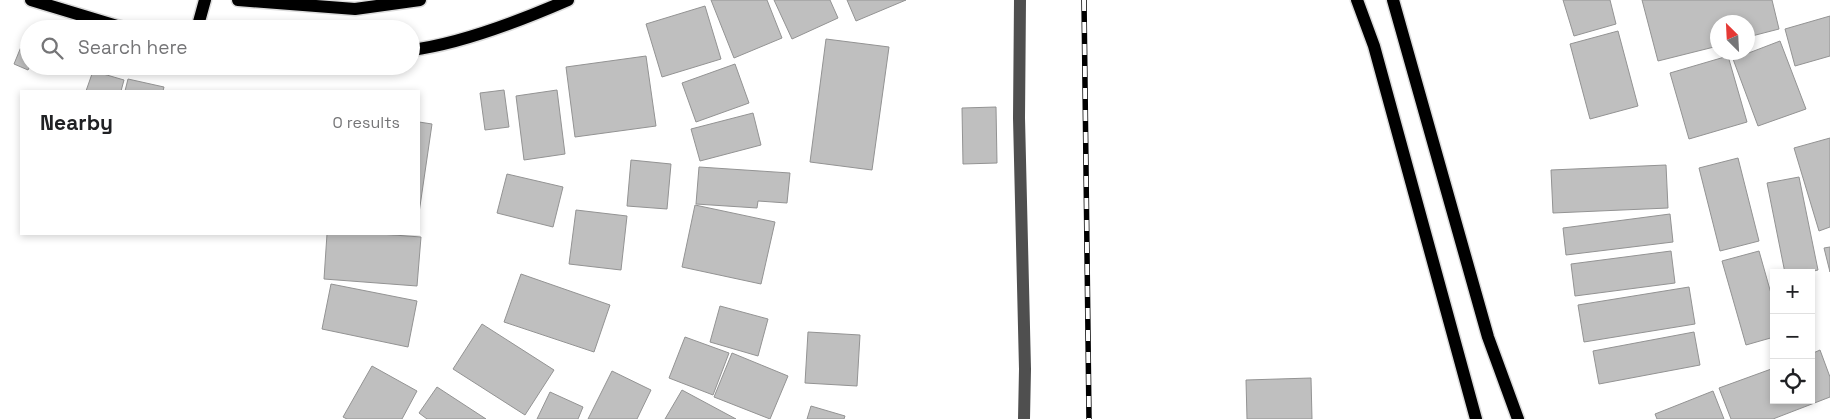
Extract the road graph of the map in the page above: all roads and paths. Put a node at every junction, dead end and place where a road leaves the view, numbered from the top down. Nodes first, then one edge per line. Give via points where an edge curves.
1 (31, 0) edge
2 (205, 0) edge
3 (238, 0) edge
4 (420, 0) edge
5 (568, 0) edge
6 (1020, 0) edge
7 (1357, 0) edge
8 (1393, 0) edge
9 (97, 20) edge
10 (199, 20) edge
11 (420, 49) edge
12 (1024, 419) edge
13 (1476, 419) edge
14 (1518, 419) edge

1 - 9 main road
2 - 10 main road
3 - 4 main road via 355,9
5 - 11 main road via 497,28
6 - 12 street
7 - 13 main road via 1374,46
8 - 14 main road via 1488,337

